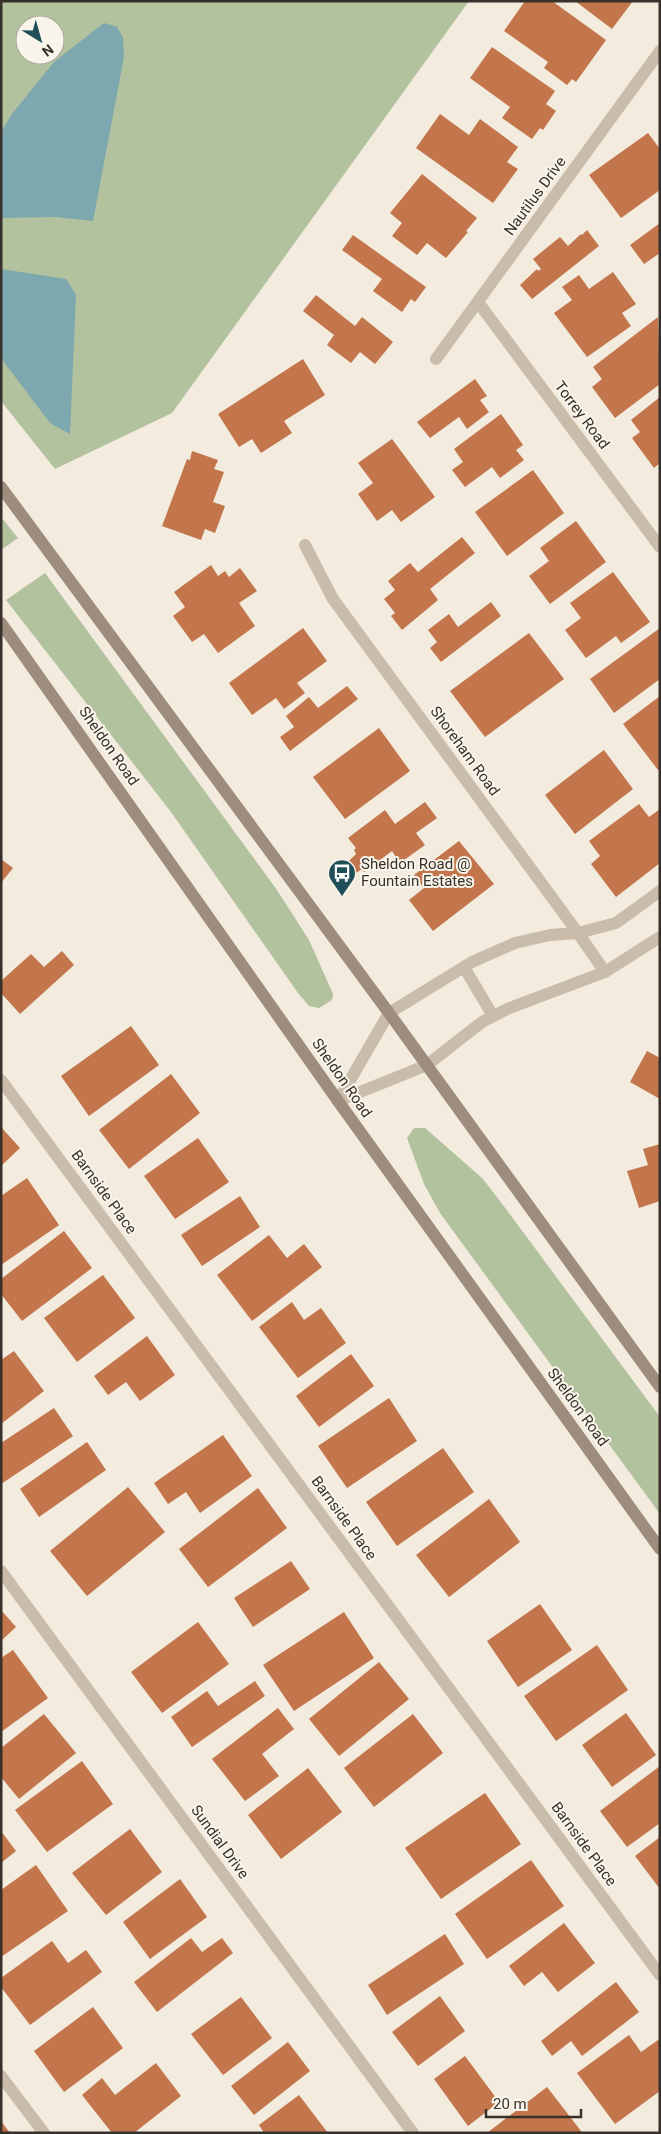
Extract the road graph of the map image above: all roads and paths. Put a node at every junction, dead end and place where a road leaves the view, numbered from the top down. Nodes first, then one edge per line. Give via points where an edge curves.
1 (660, 52) edge
2 (478, 302) junction
3 (436, 359) dead end
4 (1, 486) edge
5 (305, 545) dead end
6 (660, 547) edge
7 (1, 622) edge
8 (660, 891) edge
9 (578, 933) junction
10 (660, 937) edge
11 (464, 967) junction
12 (605, 972) junction
13 (389, 1013) junction
14 (493, 1016) junction
15 (427, 1065) junction
16 (1, 1080) edge
17 (338, 1101) junction
18 (660, 1387) edge
19 (660, 1549) edge
20 (1, 1571) edge
21 (660, 1975) edge
22 (1, 2076) edge
23 (44, 2133) edge
24 (413, 2133) edge

1 - 2 street, Nautilus Drive
2 - 3 street, Nautilus Drive
2 - 6 street, Torrey Road
4 - 13 main road
5 - 9 street, Shoreham Road via 333,599
7 - 17 main road, Sheldon Road
8 - 9 street via 616,923
9 - 11 street via 515,943
9 - 12 street, Shoreham Road
10 - 12 street
11 - 13 street
11 - 14 street
12 - 14 street
13 - 15 main road
13 - 17 street
14 - 15 street
15 - 17 street
15 - 18 main road
16 - 21 street, Barnside Place
17 - 19 main road, Sheldon Road
20 - 24 street, Sundial Drive
22 - 23 street

